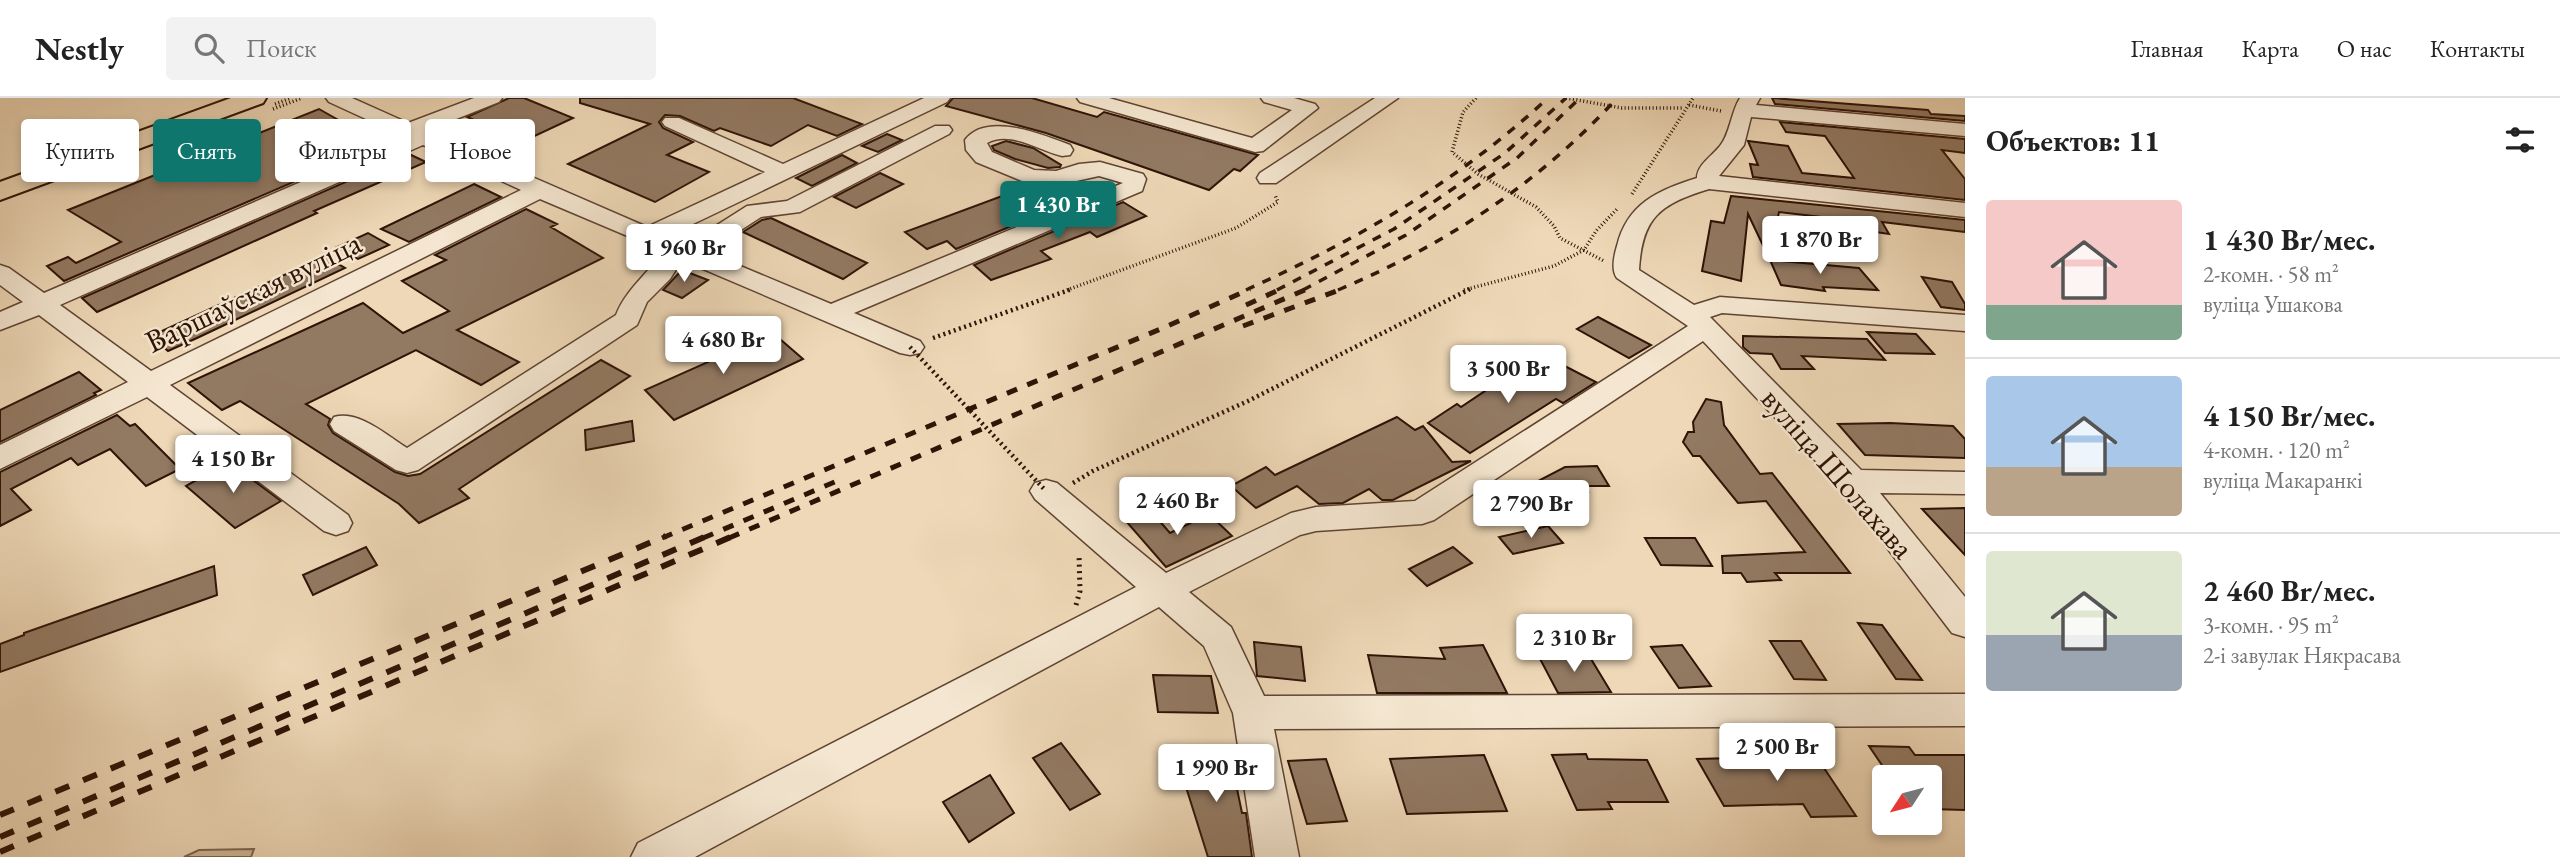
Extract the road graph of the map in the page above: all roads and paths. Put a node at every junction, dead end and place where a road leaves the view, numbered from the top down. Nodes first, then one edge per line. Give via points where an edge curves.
1 (254, 98) edge
2 (336, 98) edge
3 (492, 98) edge
4 (940, 98) edge
5 (1087, 98) edge
6 (1271, 98) edge
7 (1388, 98) edge
8 (1476, 98) edge
9 (1566, 98) edge
10 (1693, 98) edge
11 (1747, 104) edge
12 (1687, 106) junction
13 (672, 122) dead end
14 (942, 130) dead end
15 (1965, 130) edge
16 (416, 134) junction
17 (1062, 150) dead end
18 (782, 172) junction
19 (1058, 178) junction
20 (1268, 178) joint
21 (1708, 182) junction
22 (539, 190) junction
23 (0, 192) edge
24 (1631, 196) dead end
25 (1096, 202) junction
26 (1622, 204) dead end
27 (1965, 210) edge
28 (650, 235) junction
29 (680, 249) junction
30 (1584, 250) junction
31 (0, 272) edge
32 (1626, 273) junction
33 (43, 304) junction
34 (830, 314) junction
35 (1698, 321) junction
36 (0, 322) edge
37 (1965, 323) edge
38 (919, 342) junction
39 (149, 382) junction
40 (345, 424) dead end
41 (0, 458) edge
42 (1853, 481) junction
43 (1965, 483) edge
44 (1059, 501) junction
45 (336, 523) dead end
46 (1166, 590) junction
47 (1965, 623) edge
48 (1065, 639) junction
49 (1965, 710) edge
50 (1252, 713) junction
51 (653, 857) edge
52 (1277, 857) edge

1 - 23 main road
2 - 16 street
3 - 16 street
4 - 18 street
5 - 6 street via 1255,146 1308,108
7 - 20 street
8 - 30 path via 1463,112 1452,152 1477,173 1533,204 1555,223 1560,238
9 - 12 path via 1622,108
10 - 12 path
11 - 12 path via 1728,112
11 - 15 street
11 - 21 street via 1733,145 1708,172
12 - 24 path
13 - 18 street
14 - 29 street via 792,207 755,211 701,246
16 - 22 street
16 - 33 street
17 - 19 street via 1002,131 976,140 984,157 1004,167 1030,176
18 - 28 street
19 - 25 street
19 - 25 street via 1100,169 1135,180 1134,186
20 - 38 path via 1278,202 1236,228
21 - 27 street
21 - 32 street via 1667,194 1646,208 1628,244
22 - 28 street
22 - 39 street, Варшаўская вуліца
25 - 34 street
26 - 30 path
28 - 29 street
29 - 34 street
29 - 40 street via 635,299 628,319 407,462
30 - 32 path
30 - 44 path via 1554,266 1465,290 1248,401 1093,471
31 - 33 street
32 - 35 street, вуліца Шолахава
33 - 36 street
33 - 39 street
34 - 38 street
35 - 37 street via 1720,305
35 - 42 street, вуліца Шолахава
35 - 46 street via 1422,512 1316,519 1291,525
38 - 44 path, bridge
39 - 41 street, Варшаўская вуліца
39 - 45 street
42 - 43 street
42 - 47 street, вуліца Шолахава
44 - 46 street
44 - 48 path via 1080,591
46 - 48 street
46 - 50 street via 1218,637
48 - 51 street
49 - 50 street
50 - 52 street

